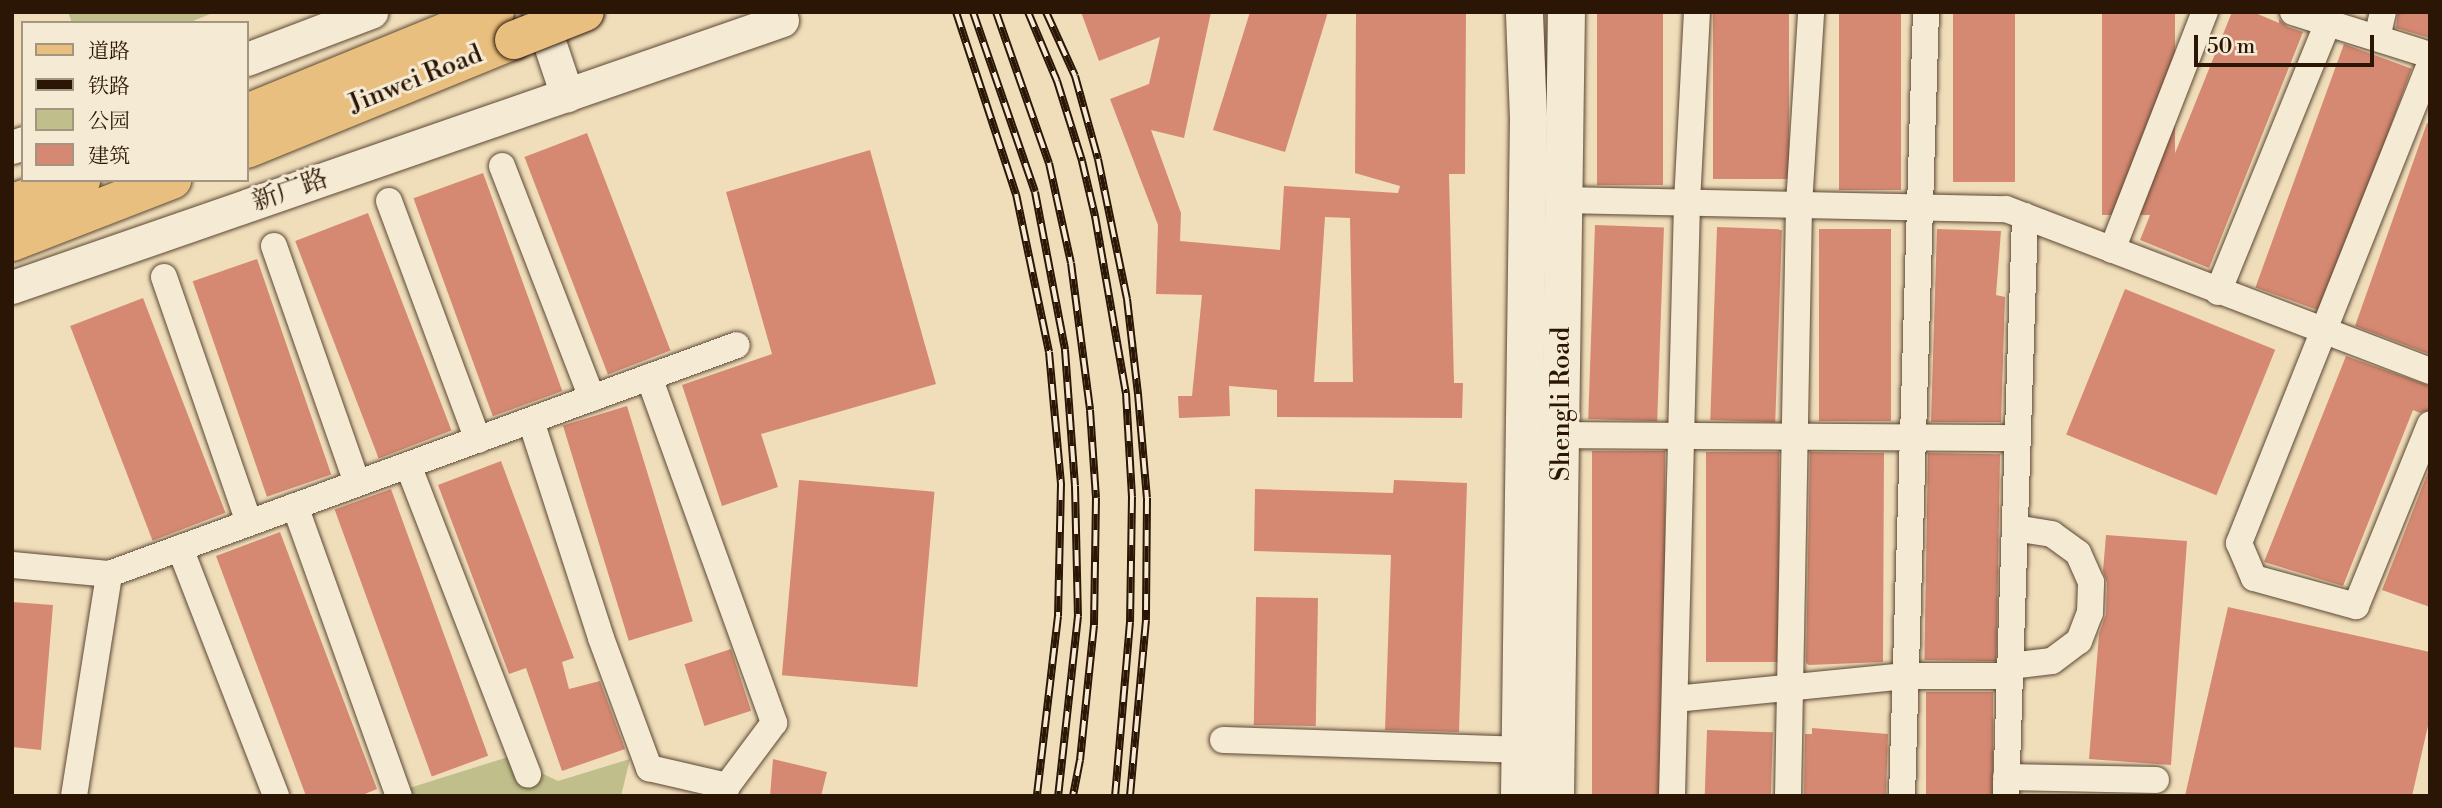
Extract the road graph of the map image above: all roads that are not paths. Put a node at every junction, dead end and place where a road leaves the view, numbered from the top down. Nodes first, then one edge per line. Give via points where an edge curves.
1 (372, 12) edge
2 (585, 12) edge
3 (1524, 12) edge
4 (1566, 12) edge
5 (1697, 12) edge
6 (1811, 12) edge
7 (1926, 12) edge
8 (2205, 12) edge
9 (2293, 12) edge
10 (2383, 12) edge
11 (782, 20) dead end
12 (516, 21) edge
13 (2328, 23) junction
14 (2377, 38) junction
15 (2430, 55) edge
16 (248, 59) edge
17 (2430, 64) edge
18 (567, 95) junction
19 (248, 113) edge
20 (248, 149) edge
21 (502, 166) dead end
22 (75, 182) edge
23 (167, 182) edge
24 (1562, 200) junction
25 (389, 201) dead end
26 (1687, 202) junction
27 (12, 203) edge
28 (1799, 205) junction
29 (1921, 207) junction
30 (2025, 216) junction
31 (12, 242) edge
32 (274, 246) dead end
33 (2112, 250) junction
34 (164, 277) dead end
35 (12, 287) edge
36 (2218, 292) junction
37 (2323, 332) junction
38 (737, 345) dead end
39 (2430, 371) edge
40 (649, 377) junction
41 (593, 398) junction
42 (531, 421) junction
43 (2430, 425) edge
44 (1562, 435) junction
45 (1681, 435) junction
46 (1795, 436) junction
47 (1913, 437) junction
48 (2018, 438) junction
49 (478, 440) junction
50 (408, 465) junction
51 (357, 483) junction
52 (295, 506) junction
53 (249, 523) junction
54 (2015, 528) junction
55 (180, 548) junction
56 (12, 565) edge
57 (109, 574) junction
58 (2010, 671) junction
59 (1906, 676) junction
60 (1790, 688) junction
61 (1675, 699) junction
62 (1223, 740) dead end
63 (1520, 750) junction
64 (528, 775) dead end
65 (2156, 780) dead end
66 (2006, 786) edge
67 (726, 791) edge
68 (74, 796) edge
69 (276, 796) edge
70 (399, 796) edge
71 (1520, 796) edge
72 (1555, 796) edge
73 (1672, 796) edge
74 (1788, 796) edge
75 (1902, 796) edge

1 - 16 street
2 - 12 main road, Jinwei Road, bridge
3 - 63 main road, Shengli Road via 1528,132
4 - 24 main road, Shengli Road
5 - 26 street
6 - 28 street
7 - 29 street
8 - 33 street
9 - 13 street
10 - 14 street
11 - 18 street, 新广路
12 - 18 street
12 - 19 main road, Jinwei Road
12 - 20 main road, Jinwei Road
13 - 14 street
13 - 36 street
14 - 15 street
17 - 37 street
18 - 35 street, 新广路
21 - 41 street
22 - 27 main road
23 - 31 main road
24 - 26 street
24 - 44 main road, Shengli Road
25 - 49 street
26 - 28 street
26 - 45 street
28 - 29 street
28 - 46 street
29 - 30 street via 2006,209
29 - 47 street
30 - 33 street
30 - 48 street
32 - 51 street
33 - 36 street
34 - 53 street
36 - 37 street
37 - 39 street
37 - 43 street via 2239,543 2254,578 2356,607
38 - 40 street
40 - 41 street
40 - 67 street via 774,723
41 - 42 street
42 - 49 street
42 - 67 street via 601,638 649,768
44 - 45 street
44 - 72 main road, Shengli Road
45 - 46 street
45 - 61 street
46 - 47 street
46 - 60 street
47 - 48 street
47 - 59 street
48 - 54 street
49 - 50 street
50 - 51 street
50 - 64 street
51 - 52 street
52 - 53 street
52 - 70 street
53 - 55 street
54 - 58 street
54 - 58 street via 2052,534 2078,553 2091,582 2090,613 2079,641 2052,661
55 - 57 street
55 - 69 street
56 - 57 street
57 - 68 street
58 - 59 street
58 - 66 street
59 - 60 street
59 - 75 street
60 - 61 street
60 - 74 street
61 - 73 street
62 - 63 street
63 - 71 main road, Shengli Road
65 - 66 street

